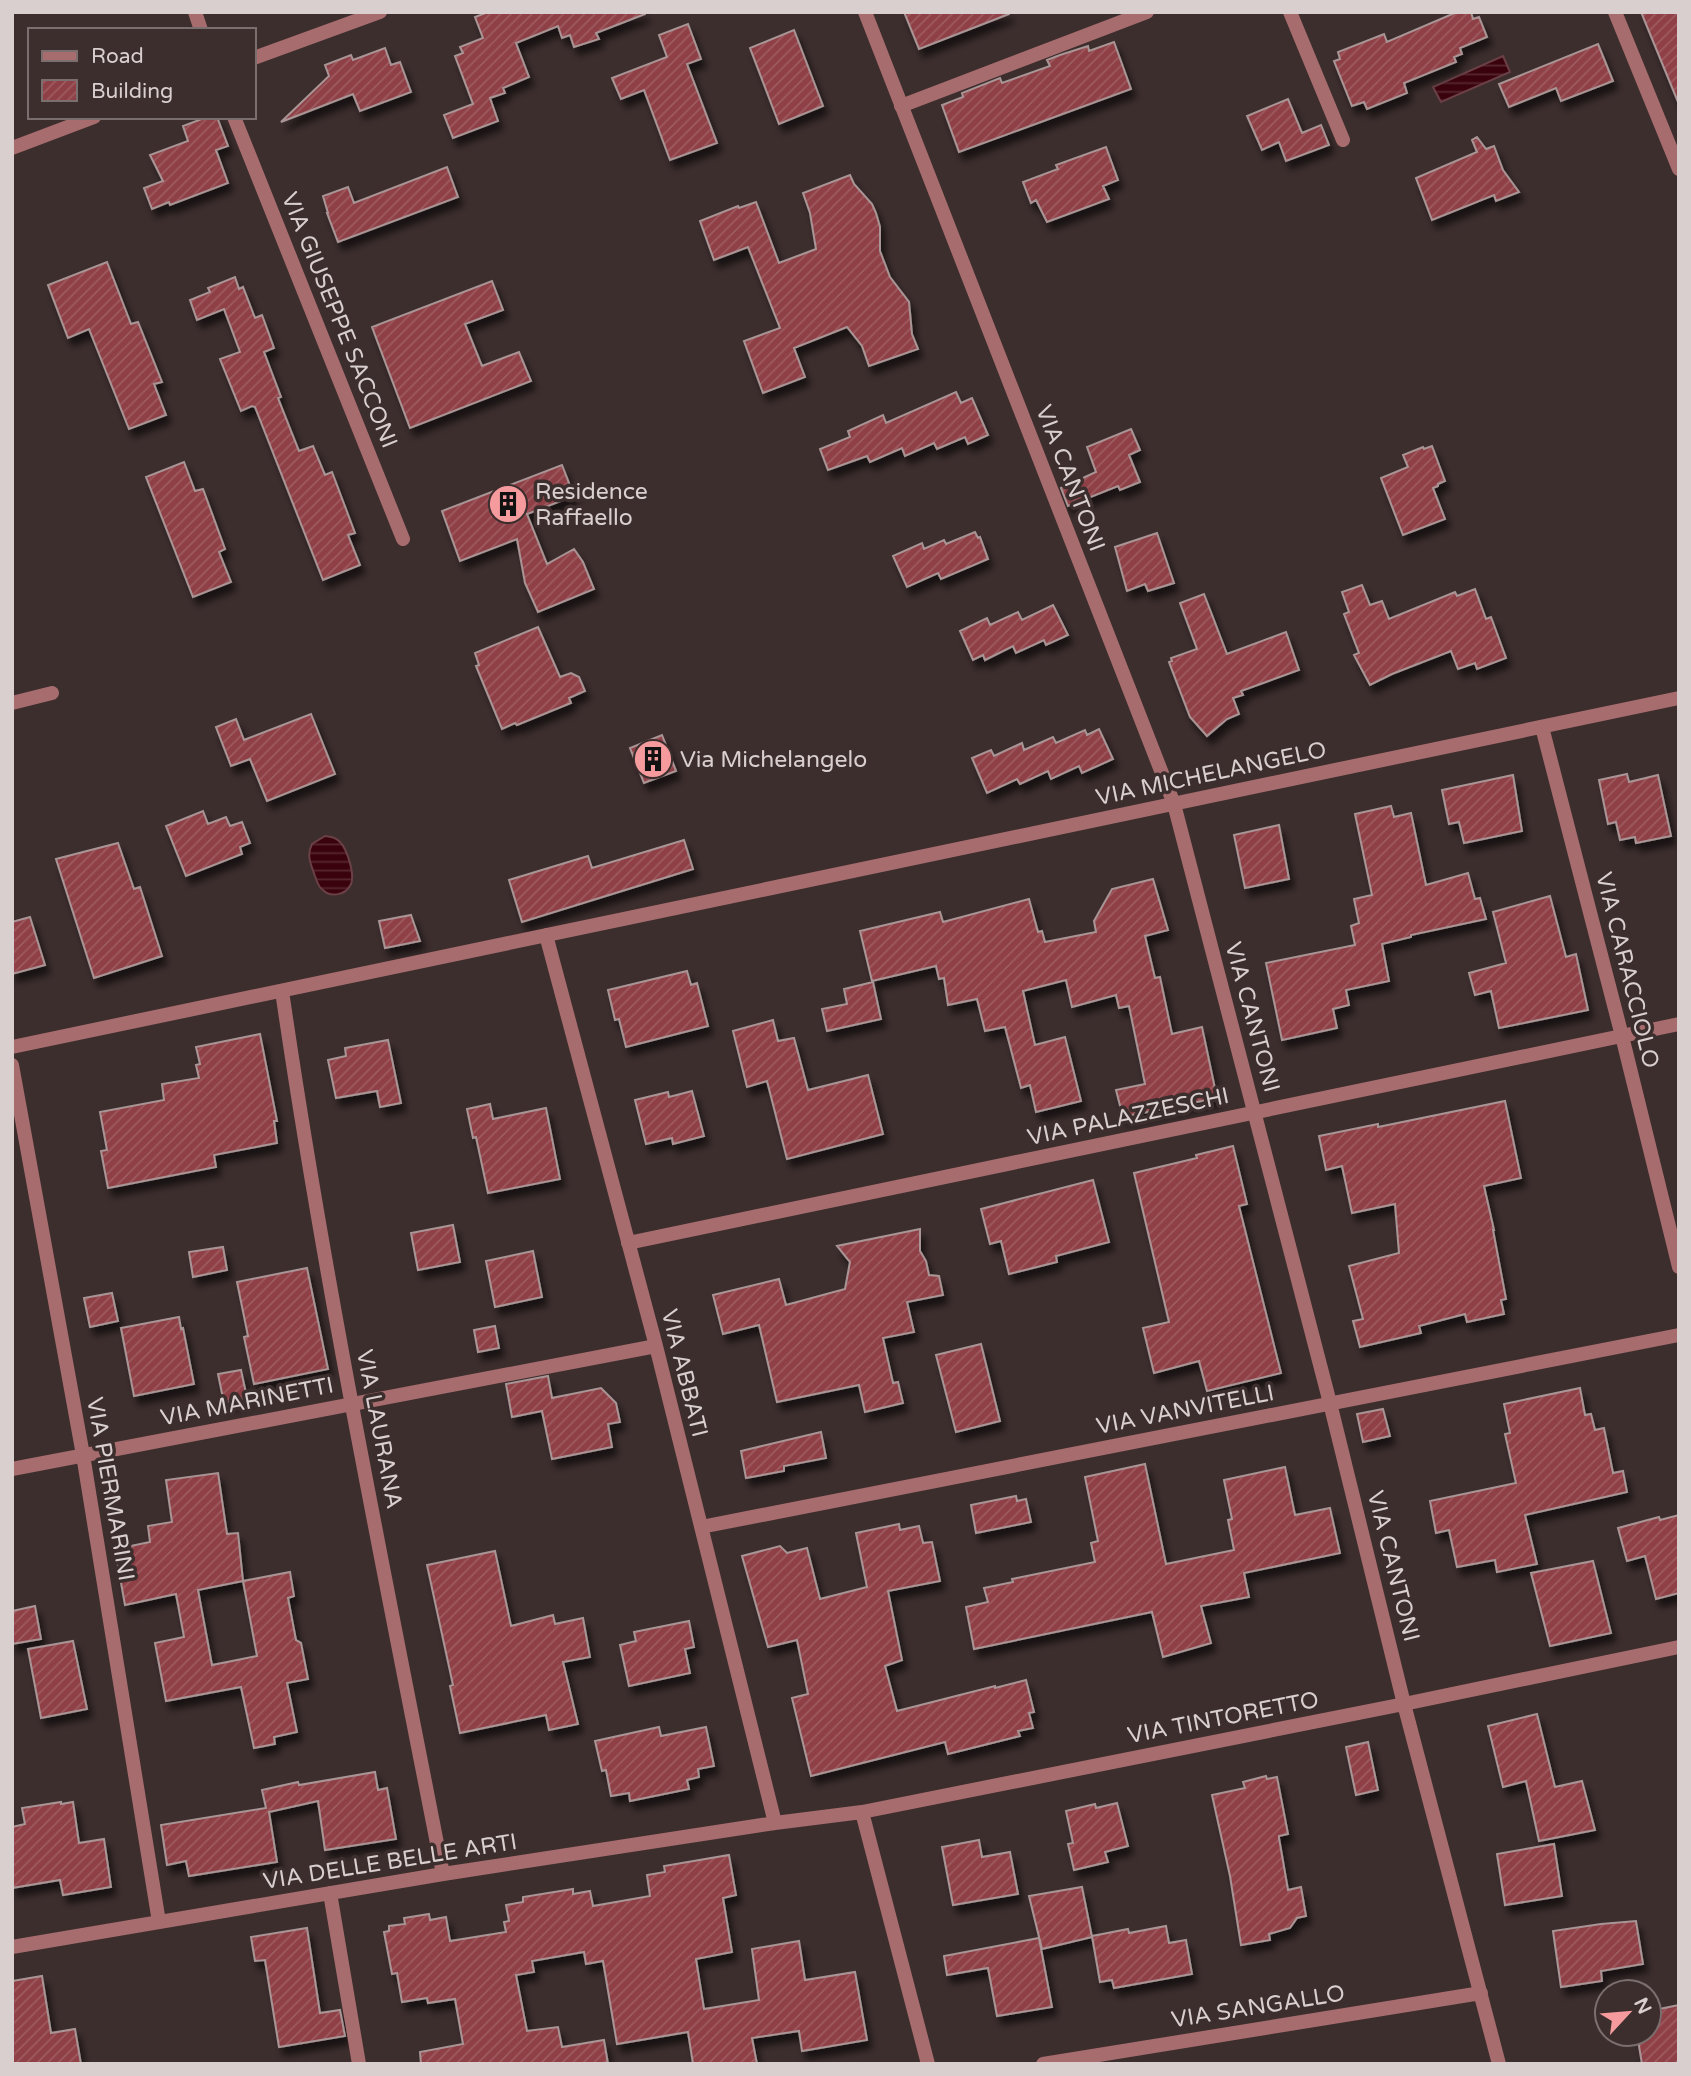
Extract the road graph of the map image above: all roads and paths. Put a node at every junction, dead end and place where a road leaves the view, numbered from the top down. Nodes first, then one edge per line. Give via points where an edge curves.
1 (380, 12) edge
2 (865, 12) edge
3 (1147, 12) edge
4 (1290, 12) edge
5 (1615, 12) edge
6 (256, 57) edge
7 (901, 106) junction
8 (89, 119) edge
9 (235, 119) edge
10 (1343, 140) dead end
11 (12, 148) edge
12 (1679, 169) edge
13 (403, 539) dead end
14 (52, 693) dead end
15 (1679, 698) edge
16 (12, 703) edge
17 (1542, 727) junction
18 (1174, 804) junction
19 (546, 935) junction
20 (282, 991) junction
21 (1679, 1024) edge
22 (1622, 1036) junction
23 (12, 1047) edge
24 (12, 1065) edge
25 (1254, 1114) junction
26 (628, 1243) junction
27 (1679, 1266) edge
28 (1679, 1335) edge
29 (656, 1346) junction
30 (1330, 1403) junction
31 (352, 1405) junction
32 (83, 1455) junction
33 (12, 1469) edge
34 (701, 1527) junction
35 (1679, 1647) edge
36 (1404, 1704) junction
37 (862, 1812) junction
38 (775, 1823) junction
39 (443, 1874) junction
40 (330, 1893) junction
41 (159, 1922) junction
42 (12, 1947) edge
43 (1481, 1993) junction
44 (359, 2064) edge
45 (928, 2064) edge
46 (1043, 2064) edge
47 (1499, 2064) edge

1 - 6 street
2 - 7 street, VIA CANTONI
3 - 7 street
4 - 10 street
5 - 12 street
7 - 18 street, VIA CANTONI
8 - 11 street
9 - 13 street, VIA GIUSEPPE SACCONI
14 - 16 street
15 - 17 street, VIA MICHELANGELO
17 - 18 street, VIA MICHELANGELO
17 - 22 street, VIA CARACCIOLO
18 - 19 street, VIA MICHELANGELO
18 - 25 street, VIA CANTONI
19 - 20 street, VIA MICHELANGELO
19 - 26 street, VIA ABBATI
20 - 23 street, VIA MICHELANGELO
20 - 31 street, VIA LAURANA
21 - 22 street, VIA PALAZZESCHI
22 - 25 street, VIA PALAZZESCHI
22 - 27 street, VIA CARACCIOLO
24 - 32 street, VIA PIERMARINI
25 - 26 street, VIA PALAZZESCHI
25 - 30 street, VIA CANTONI
26 - 29 street, VIA ABBATI
28 - 30 street, VIA VANVITELLI
29 - 31 street, VIA MARINETTI
29 - 34 street, VIA ABBATI
30 - 34 street, VIA VANVITELLI
30 - 36 street, VIA CANTONI
31 - 32 street, VIA MARINETTI
31 - 39 street, VIA LAURANA
32 - 33 street, VIA MARINETTI
32 - 41 street, VIA PIERMARINI
34 - 38 street, VIA ABBATI
35 - 36 street, VIA TINTORETTO
36 - 37 street, VIA TINTORETTO
36 - 43 street, VIA CANTONI
37 - 38 street, VIA TINTORETTO
37 - 45 street
38 - 39 street, VIA DELLE BELLE ARTI
39 - 40 street, VIA DELLE BELLE ARTI
40 - 41 street, VIA DELLE BELLE ARTI
40 - 44 street
41 - 42 street, VIA DELLE BELLE ARTI
43 - 46 street, VIA SANGALLO
43 - 47 street, VIA CANTONI

